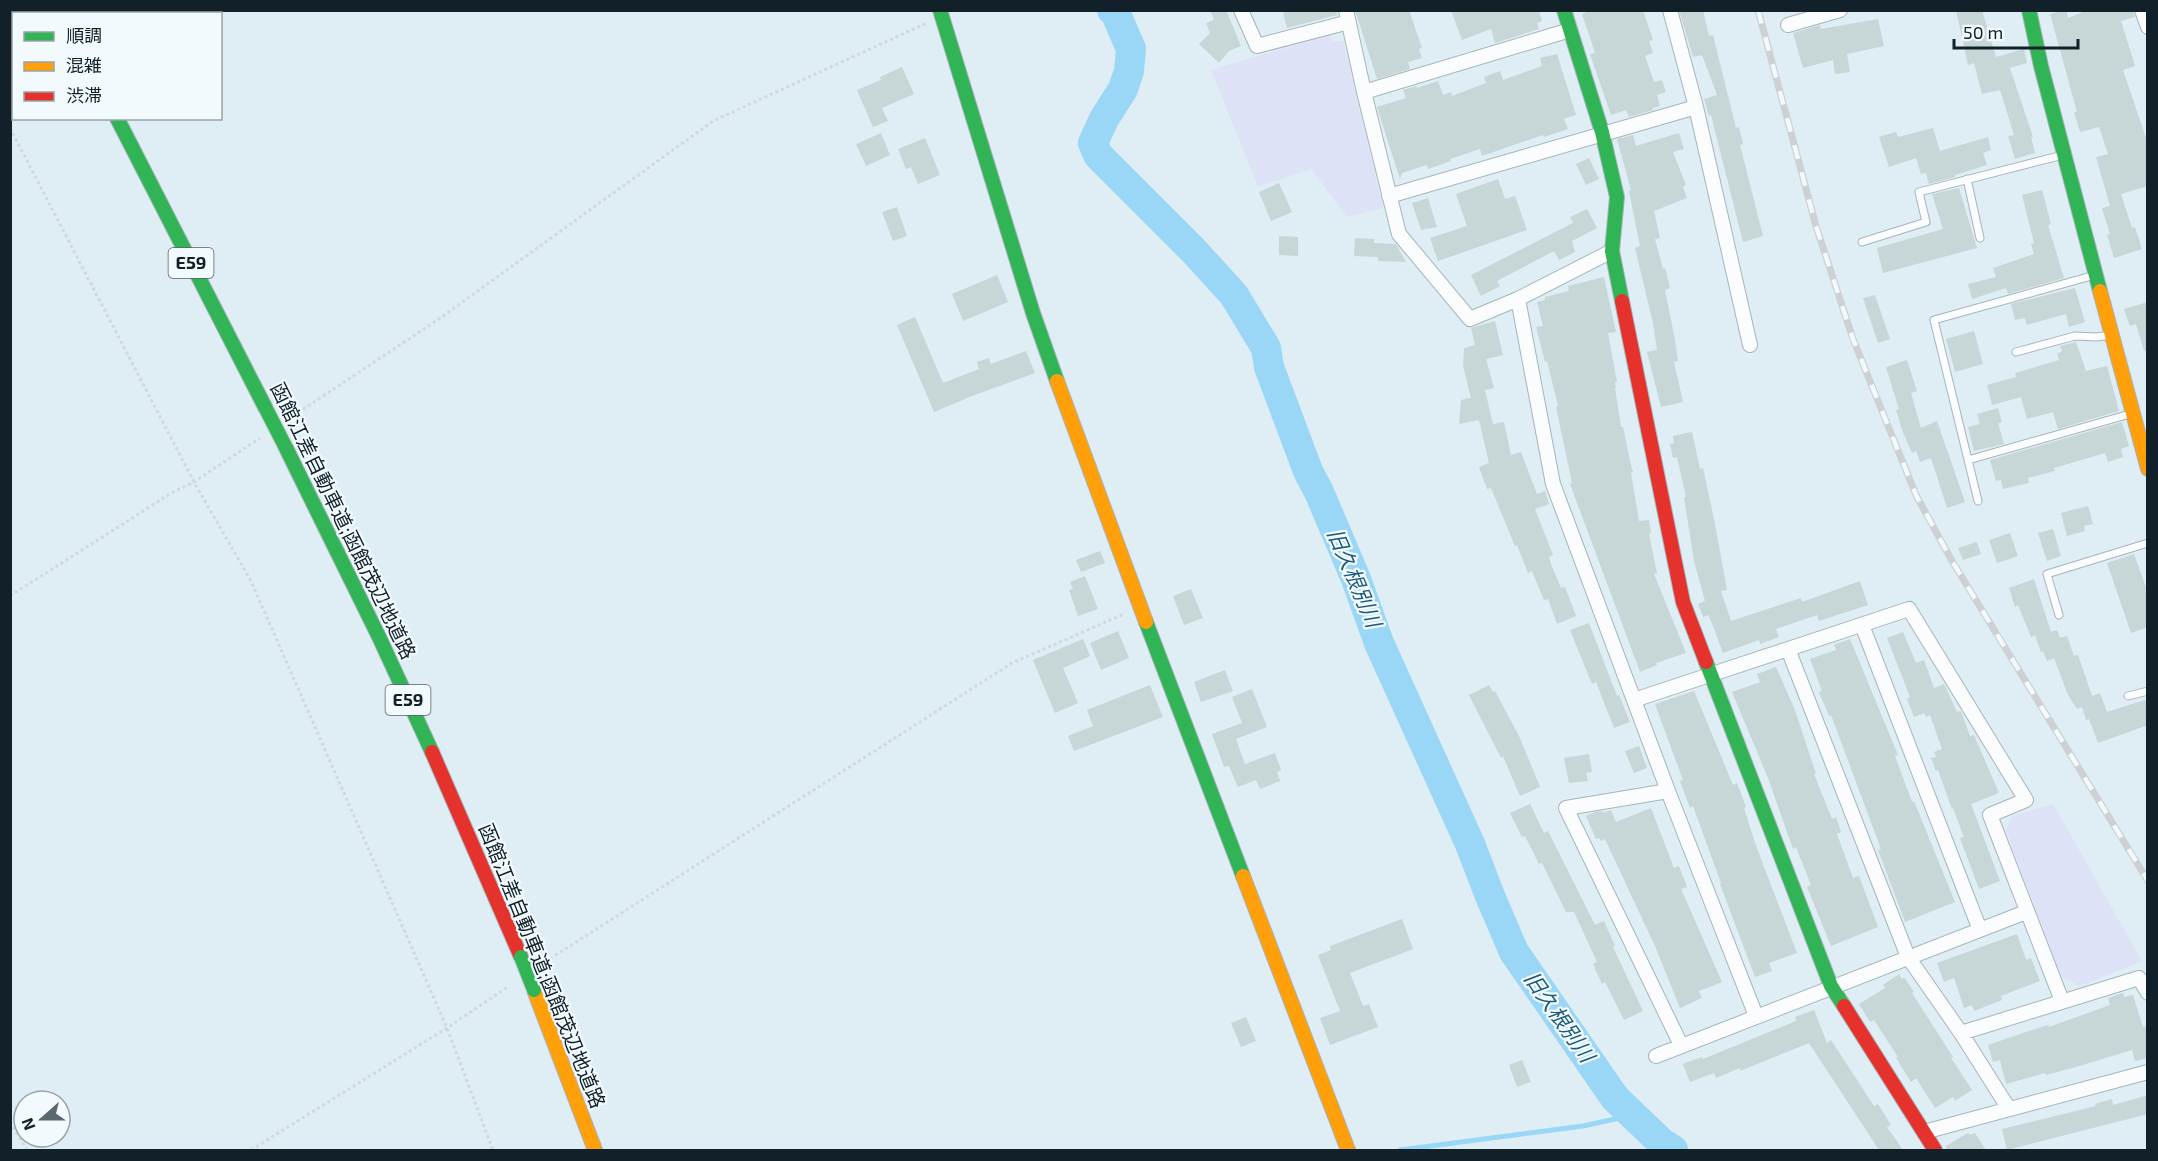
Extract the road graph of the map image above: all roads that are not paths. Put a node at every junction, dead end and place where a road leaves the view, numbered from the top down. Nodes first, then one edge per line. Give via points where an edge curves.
1 (1241, 10) edge
2 (1564, 10) edge
3 (1670, 10) edge
4 (2029, 10) edge
5 (2142, 10) edge
6 (1832, 12) edge
7 (941, 13) edge
8 (1347, 16) edge
9 (1788, 25) dead end
10 (2148, 27) edge
11 (1570, 30) junction
12 (1364, 92) junction
13 (1696, 106) junction
14 (118, 120) edge
15 (1602, 132) junction
16 (2065, 154) junction
17 (1967, 179) junction
18 (1389, 196) junction
19 (1980, 238) dead end
20 (1863, 242) dead end
21 (1612, 251) junction
22 (2094, 275) junction
23 (1518, 299) junction
24 (2111, 335) junction
25 (1750, 345) dead end
26 (2016, 351) dead end
27 (2133, 413) junction
28 (1968, 460) junction
29 (2148, 469) edge
30 (1978, 501) dead end
31 (2148, 543) edge
32 (2060, 615) dead end
33 (1862, 625) junction
34 (1788, 650) junction
35 (1710, 674) junction
36 (2148, 691) edge
37 (2128, 696) dead end
38 (1634, 700) junction
39 (1668, 791) junction
40 (2026, 912) junction
41 (1980, 930) junction
42 (1908, 957) junction
43 (1831, 986) junction
44 (2148, 993) edge
45 (2062, 1001) junction
46 (1756, 1016) junction
47 (1960, 1034) junction
48 (1681, 1045) junction
49 (1656, 1056) dead end
50 (2148, 1072) edge
51 (2009, 1109) junction
52 (1924, 1132) junction
53 (595, 1150) edge
54 (1348, 1150) edge
55 (1935, 1150) edge

1 - 8 street via 1257,46
2 - 11 main road
3 - 13 street
4 - 16 main road
5 - 10 street
6 - 9 street
7 - 54 main road via 1033,314 1092,483
8 - 12 street
11 - 12 street
11 - 15 main road
12 - 18 street
13 - 15 street
13 - 25 street
14 - 53 main road, 函館江差自動車道;函館茂辺地道路 / E59, bridge via 380,639 521,957
15 - 18 street
15 - 21 main road via 1617,197
16 - 17 lane
16 - 22 main road
17 - 19 lane
17 - 20 lane via 1919,192 1926,222
18 - 23 street via 1399,234 1470,319
21 - 23 street
21 - 35 main road via 1683,602
22 - 24 main road
22 - 28 lane via 1934,320
23 - 38 street via 1553,484
24 - 26 lane via 2075,336
24 - 27 main road
27 - 28 lane
27 - 29 main road
28 - 30 lane
31 - 32 lane via 2047,574
33 - 34 street
33 - 40 street via 1909,609 2026,800 1990,815
33 - 41 street
34 - 35 street
34 - 42 street
35 - 38 street
35 - 43 main road
36 - 37 lane
38 - 39 street
39 - 46 street
39 - 48 street via 1566,808
40 - 41 street
40 - 45 street
41 - 42 street
42 - 43 street
42 - 47 street
43 - 46 street
43 - 52 main road
44 - 45 street via 2139,978
45 - 47 street
46 - 48 street
47 - 51 street
48 - 49 street
50 - 51 street
51 - 52 street
52 - 55 main road

